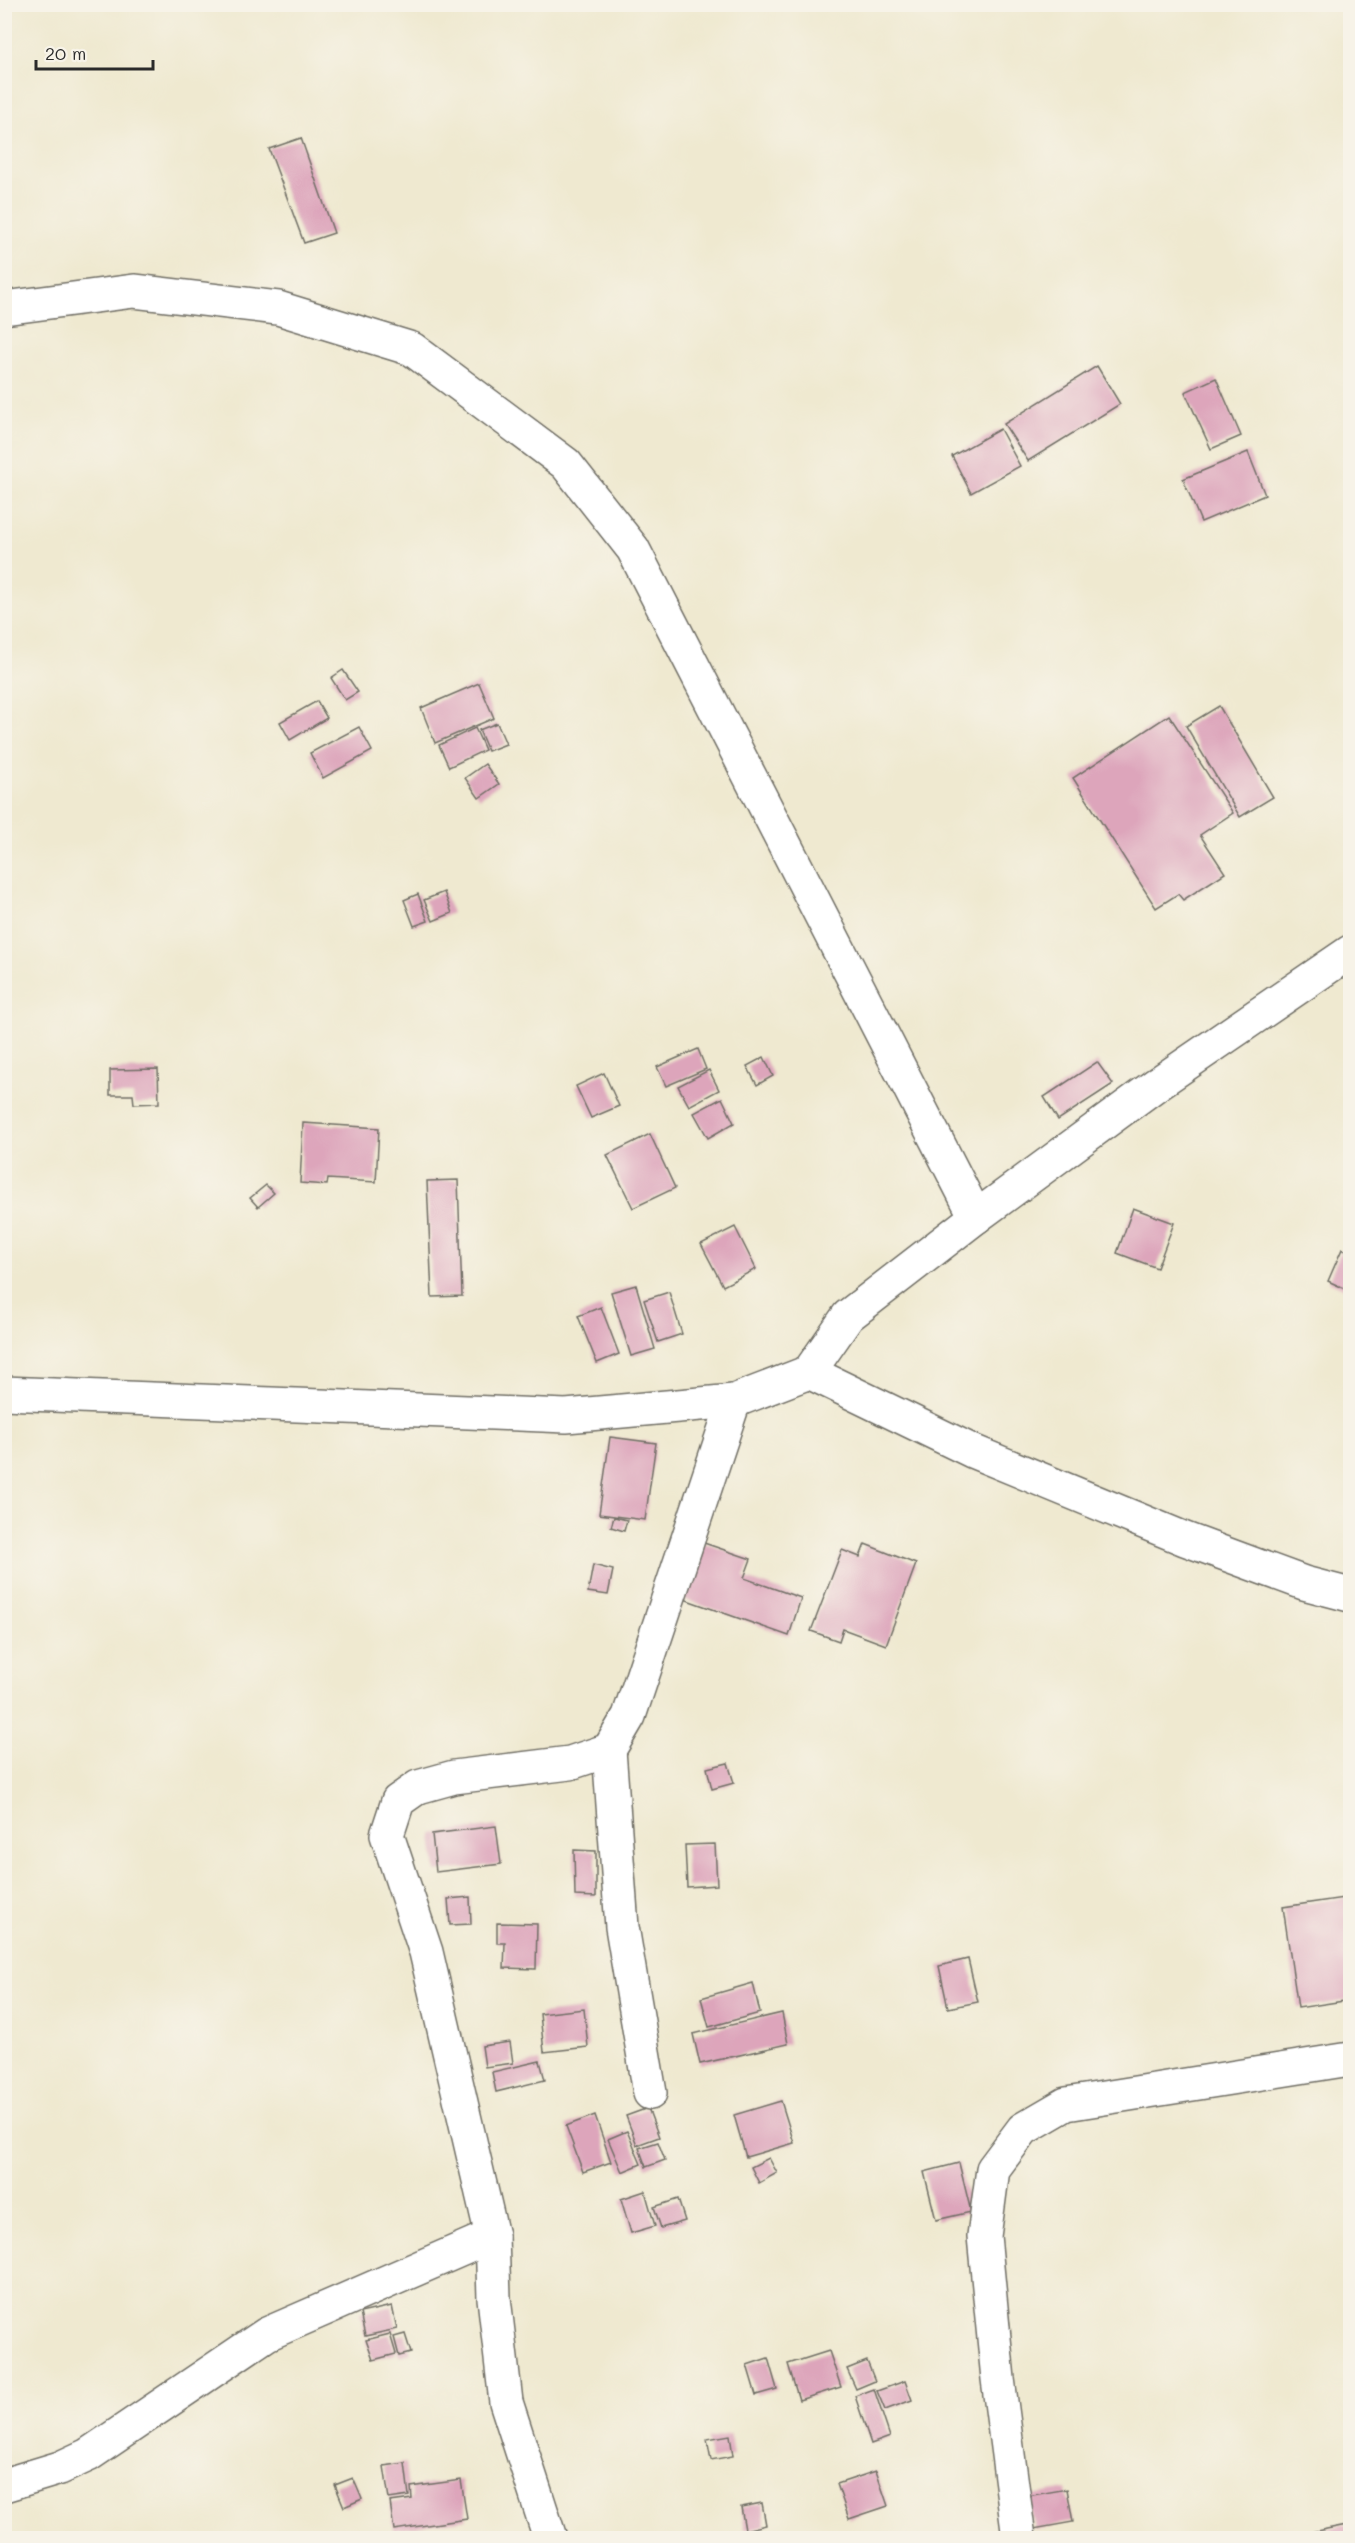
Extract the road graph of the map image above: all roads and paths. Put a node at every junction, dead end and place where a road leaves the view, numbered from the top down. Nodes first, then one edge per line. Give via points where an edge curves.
1 (4, 308) edge
2 (1350, 952) edge
3 (976, 1217) junction
4 (809, 1372) junction
5 (4, 1393) edge
6 (734, 1401) junction
7 (1350, 1594) edge
8 (609, 1750) junction
9 (1350, 2059) edge
10 (650, 2093) dead end
11 (492, 2236) junction
12 (4, 2485) edge
13 (550, 2538) edge
14 (1019, 2538) edge

1 - 3 street via 134,291 278,308 412,349 566,464 633,549
2 - 3 street via 1157,1084
3 - 4 street via 848,1316
4 - 6 street
4 - 7 street via 972,1451 1185,1539 1304,1583
5 - 6 street via 566,1416
6 - 8 street via 629,1716
8 - 10 street via 622,1927
8 - 11 street via 570,1763 454,1777 418,1786 398,1800 387,1835 426,1952
9 - 14 street via 1066,2104 1023,2129 993,2169 984,2236
11 - 12 street via 267,2334 88,2455
11 - 13 street via 494,2298 506,2402

